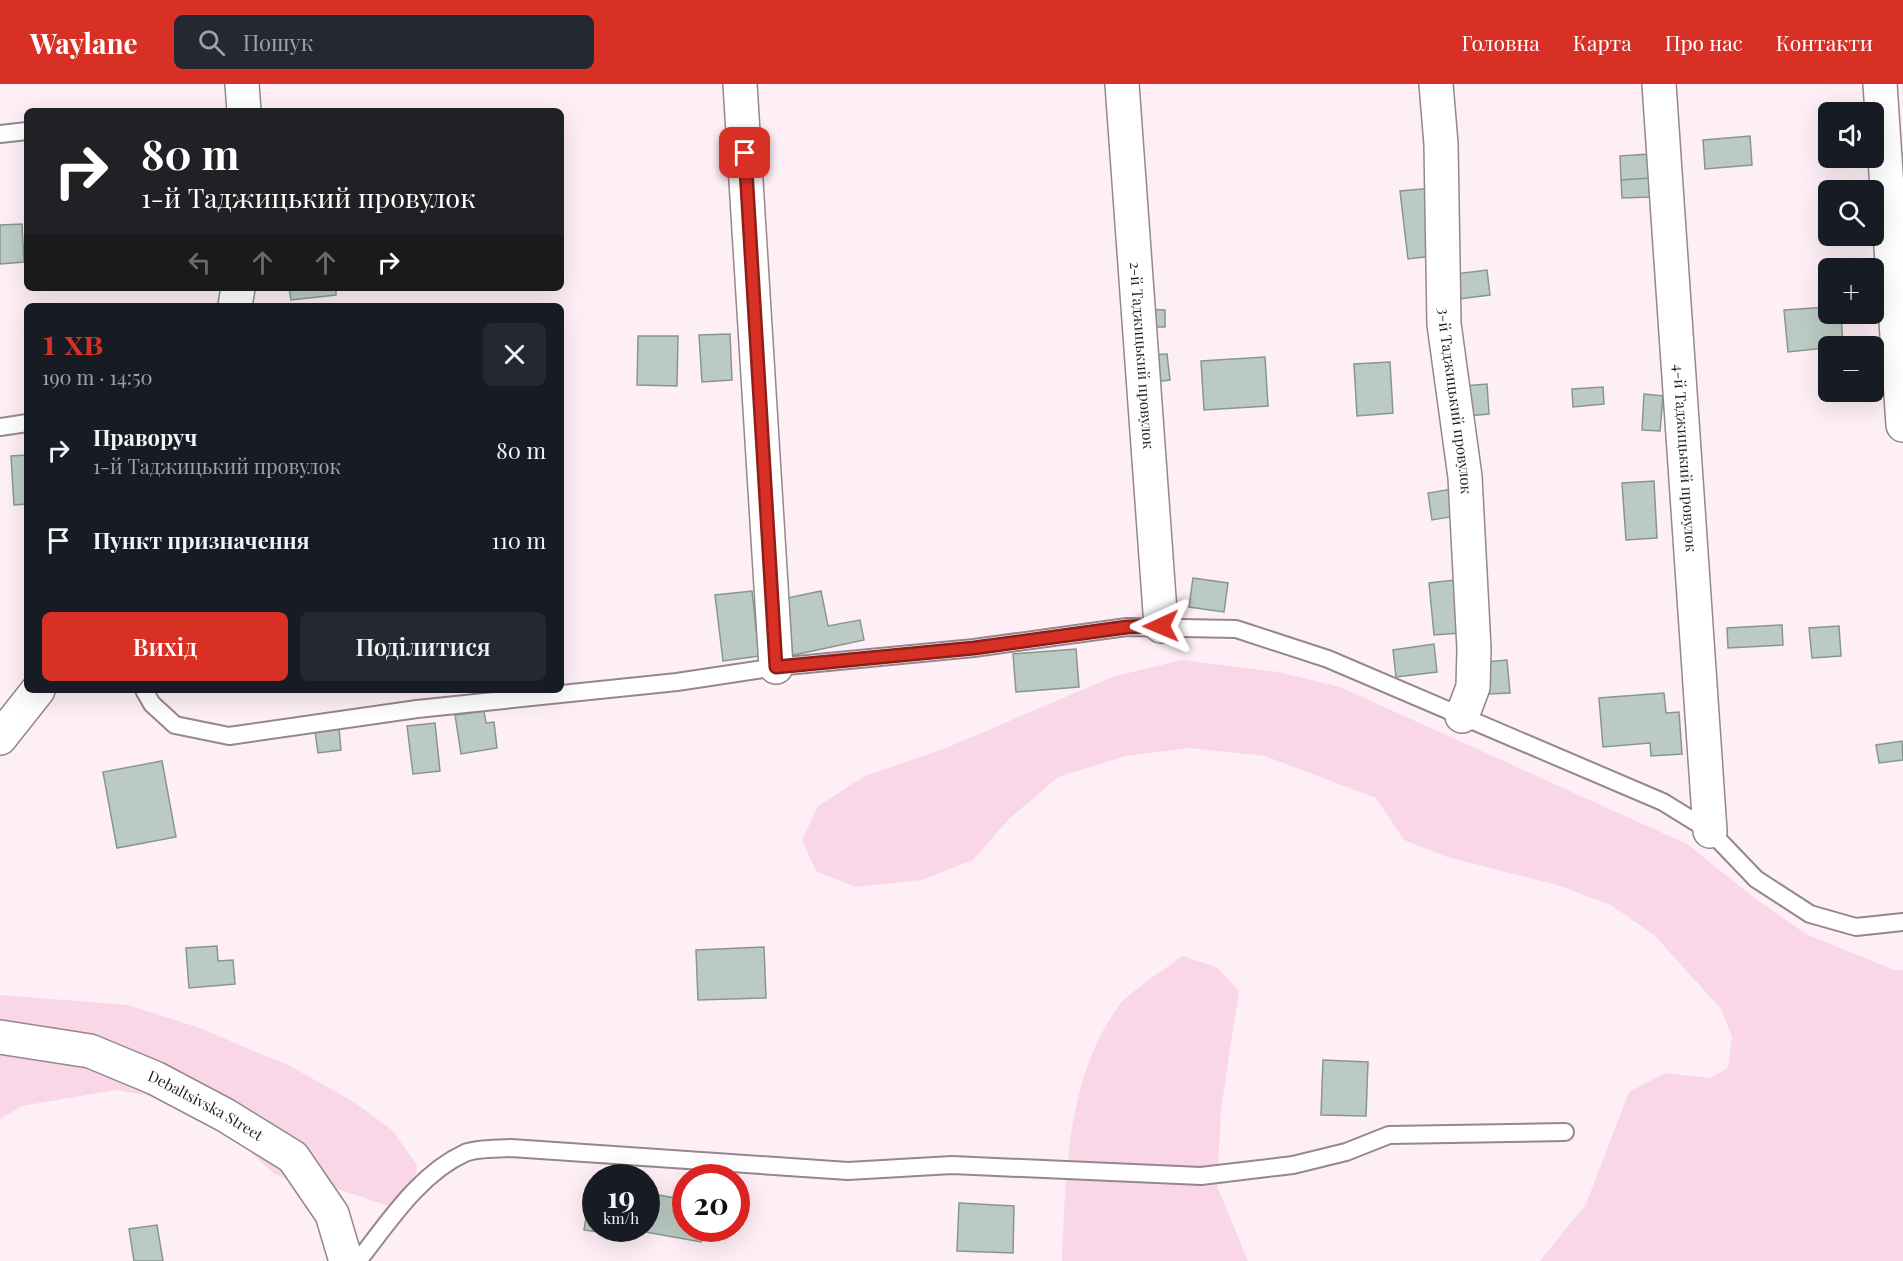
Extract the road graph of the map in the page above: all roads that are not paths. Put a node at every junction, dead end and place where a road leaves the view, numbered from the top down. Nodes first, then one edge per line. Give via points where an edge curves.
1 (740, 84) edge
2 (1122, 84) edge
3 (1436, 84) edge
4 (1659, 84) edge
5 (1880, 84) edge
6 (24, 131) edge
7 (0, 134) edge
8 (24, 423) edge
9 (1903, 425) edge
10 (0, 427) edge
11 (1161, 626) junction
12 (776, 667) junction
13 (36, 693) edge
14 (146, 693) edge
15 (1462, 716) junction
16 (0, 738) edge
17 (1710, 831) junction
18 (1903, 922) edge
19 (0, 1037) edge
20 (1565, 1132) dead end
21 (346, 1261) edge
22 (358, 1261) edge

1 - 12 street
2 - 11 street, 2-й Таджицький провулок
3 - 15 street, 3-й Таджицький провулок via 1444,324 1465,477 1474,649 1473,687
4 - 17 street, 4-й Таджицький провулок
5 - 9 street
6 - 7 lane
8 - 10 lane
11 - 12 lane
11 - 15 lane via 1236,629 1328,659
12 - 14 lane via 229,736 175,725
13 - 16 street
15 - 17 lane via 1663,802
17 - 18 lane via 1756,879 1810,914 1856,927
19 - 21 street, Debaltsivska Street via 90,1051 155,1078 225,1114 294,1158 332,1214
20 - 22 lane via 1389,1135 1346,1152 1293,1165 1201,1176 952,1165 848,1171 511,1148 466,1152 433,1174 397,1211

